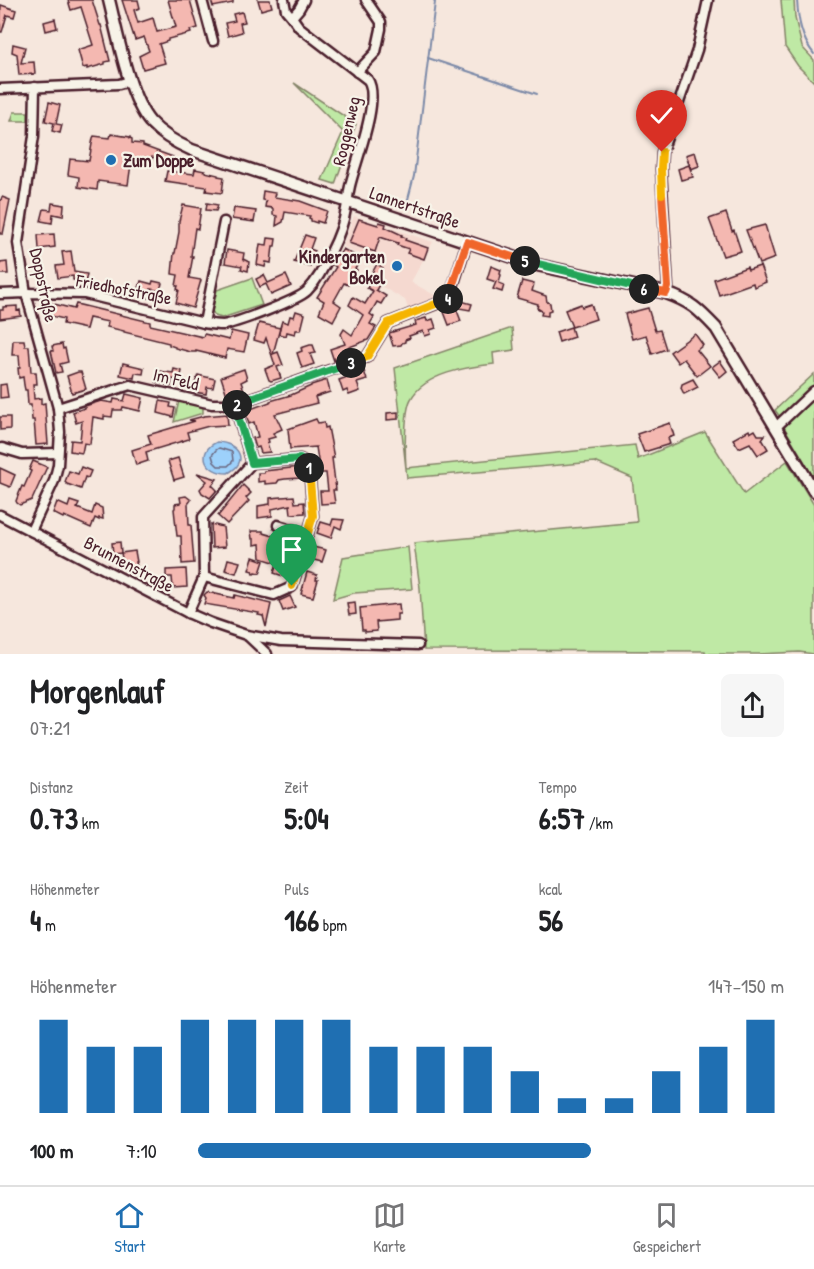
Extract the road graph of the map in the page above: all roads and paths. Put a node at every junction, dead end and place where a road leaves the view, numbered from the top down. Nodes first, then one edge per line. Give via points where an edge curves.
1 (109, 0) edge
2 (202, 0) edge
3 (284, 0) edge
4 (304, 0) edge
5 (366, 0) edge
6 (708, 0) edge
7 (292, 17) junction
8 (213, 41) dead end
9 (357, 72) junction
10 (130, 81) junction
11 (35, 87) junction
12 (0, 89) edge
13 (347, 201) junction
14 (224, 222) dead end
15 (467, 242) junction
16 (26, 293) junction
17 (666, 293) junction
18 (0, 294) edge
19 (204, 322) junction
20 (814, 391) edge
21 (235, 406) junction
22 (58, 408) junction
23 (776, 427) junction
24 (2, 448) dead end
25 (58, 453) junction
26 (252, 463) junction
27 (814, 491) edge
28 (0, 515) edge
29 (278, 525) dead end
30 (31, 531) junction
31 (308, 534) junction
32 (204, 577) junction
33 (188, 613) junction
34 (246, 635) junction
35 (280, 641) junction
36 (418, 645) dead end
37 (267, 654) edge
38 (273, 654) edge

1 - 10 street, Lannertstraße
2 - 8 street
3 - 7 street, Roggenweg via 285,10
4 - 7 street
5 - 9 street via 381,22 381,29 376,52
6 - 17 street via 697,51 662,152
7 - 9 street, Roggenweg via 299,27
9 - 13 street, Roggenweg via 368,80 372,92
10 - 11 street
10 - 13 street, Lannertstraße via 147,117 172,141
11 - 12 street
11 - 16 street, Doppstraße via 34,136 18,243
13 - 15 street, Lannertstraße
13 - 19 street, Friedhofstraße via 332,250 306,293 237,322
14 - 19 street
15 - 17 street, Lannertstraße via 537,265
15 - 21 street via 449,299 388,323 367,357
16 - 18 street, Friedhofstraße
16 - 19 street, Friedhofstraße via 85,294
16 - 22 street, Doppstraße
17 - 23 street, Lannertstraße via 697,309 716,328
20 - 23 street
21 - 22 street, Im Feld via 130,385
21 - 26 street
22 - 25 street, Doppstraße
23 - 27 street, Lannertstraße
24 - 25 street via 22,454
25 - 30 street, Doppstraße via 54,481
26 - 31 street via 300,459 306,462 313,516
26 - 32 street via 203,517
28 - 30 street, Brunnenstraße
29 - 31 street
30 - 33 street, Brunnenstraße
31 - 32 street via 292,586 274,594
32 - 33 street
33 - 34 street, Brunnenstraße
34 - 35 street, Brunnenstraße
34 - 37 street, Brunnenstraße
35 - 36 street, Brunnenstraße
35 - 38 street

